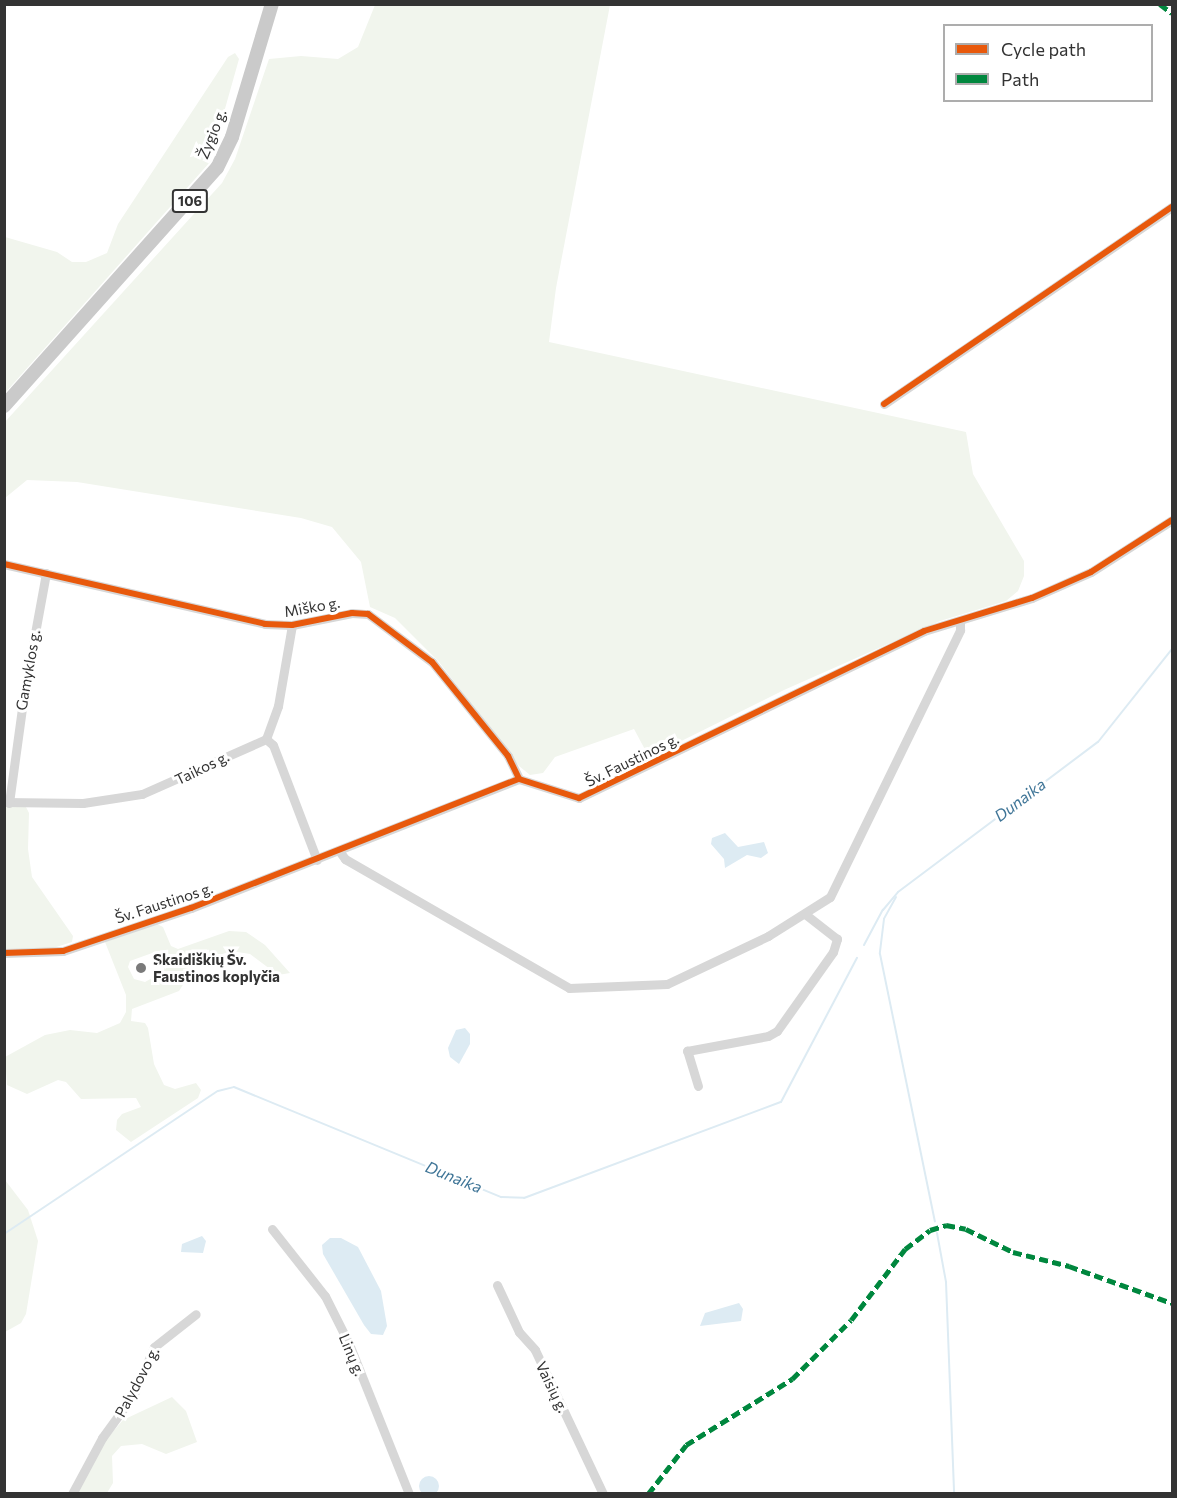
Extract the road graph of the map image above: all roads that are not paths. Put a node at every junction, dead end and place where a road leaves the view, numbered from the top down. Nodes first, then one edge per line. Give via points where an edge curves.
1 (272, 4) edge
2 (1173, 207) edge
3 (884, 404) dead end
4 (4, 406) edge
5 (1173, 520) edge
6 (4, 564) edge
7 (46, 573) junction
8 (960, 621) junction
9 (292, 625) junction
10 (266, 739) junction
11 (519, 779) junction
12 (7, 803) edge
13 (340, 852) junction
14 (317, 860) junction
15 (806, 915) junction
16 (4, 953) edge
17 (698, 1086) dead end
18 (272, 1229) dead end
19 (496, 1285) dead end
20 (196, 1314) dead end
21 (72, 1494) edge
22 (409, 1494) edge
23 (603, 1494) edge

1 - 4 main road, Žygio g. / 106 via 232,137 217,168
2 - 3 street
5 - 8 street, Šv. Faustinos g. via 1091,572 1032,598
6 - 7 street, Miško g.
7 - 9 street, Miško g. via 265,624
7 - 12 street, Gamyklos g.
8 - 11 street, Šv. Faustinos g. via 924,631 579,798
8 - 15 street via 960,630 837,886 823,904
9 - 10 street via 278,706
9 - 11 street, Miško g. via 352,613 368,614 432,662 508,756
10 - 12 street, Taikos g. via 142,794 83,803
10 - 14 street via 273,745
11 - 13 street, Šv. Faustinos g.
13 - 14 street, Šv. Faustinos g.
13 - 15 street via 345,859 569,988 667,984 706,969
14 - 16 street, Šv. Faustinos g. via 63,951
15 - 17 street via 837,939 833,952 777,1030 768,1036 687,1051
18 - 22 street, Linų g. via 325,1296 349,1344
19 - 23 street, Vaisių g. via 519,1332 535,1350
20 - 21 street, Palydovo g. via 154,1347 134,1394 102,1438

